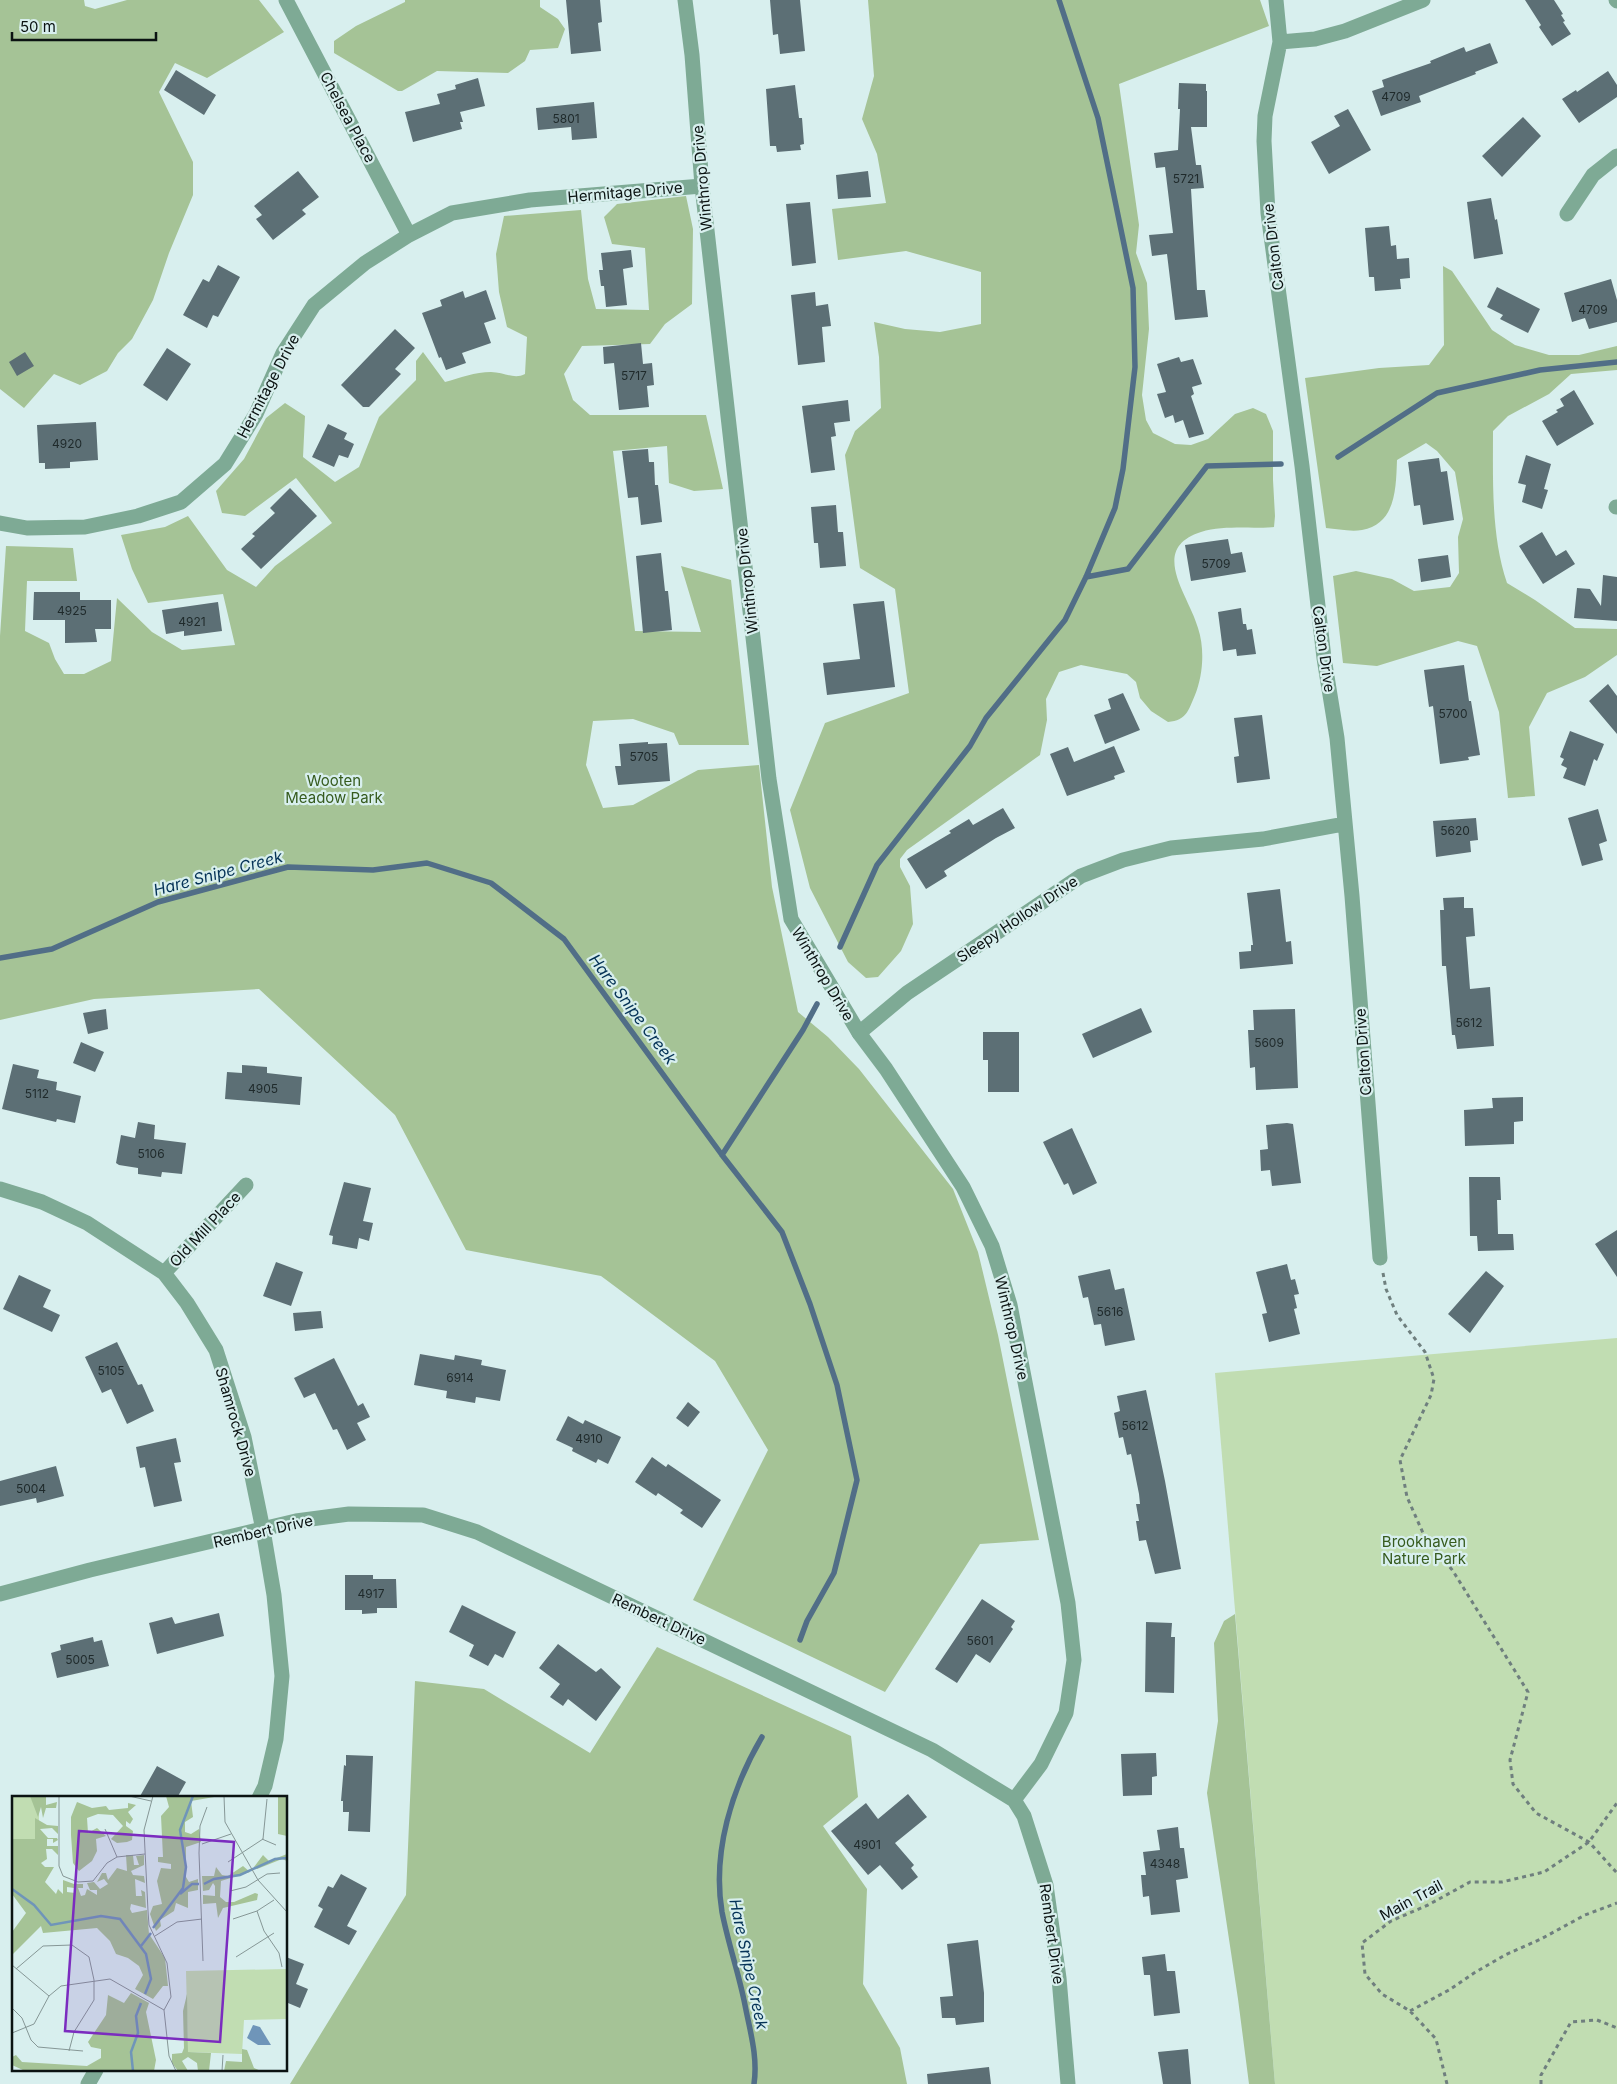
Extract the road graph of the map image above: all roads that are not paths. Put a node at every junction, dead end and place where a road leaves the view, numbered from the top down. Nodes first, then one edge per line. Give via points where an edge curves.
1 (286, 0) edge
2 (685, 0) edge
3 (1276, 0) edge
4 (1423, 0) edge
5 (1280, 42) junction
6 (1617, 156) edge
7 (702, 186) junction
8 (1567, 214) dead end
9 (409, 235) junction
10 (0, 523) edge
11 (1344, 824) junction
12 (859, 1033) junction
13 (246, 1185) dead end
14 (0, 1189) edge
15 (1380, 1258) road end
16 (164, 1273) junction
17 (263, 1530) junction
18 (0, 1594) edge
19 (260, 1796) edge
20 (1014, 1800) junction
21 (95, 2072) edge
22 (88, 2084) edge
23 (1068, 2084) edge

1 - 9 street, Chelsea Place
2 - 7 street, Winthrop Drive
3 - 5 street, Calton Drive
4 - 5 street via 1346,31 1315,39
5 - 11 street, Calton Drive via 1265,116 1268,213 1337,738
6 - 8 street via 1594,175
7 - 9 street, Hermitage Drive via 530,200 452,213
7 - 12 street, Winthrop Drive via 768,771 791,919
9 - 10 street, Hermitage Drive via 365,263 314,305 283,353 256,414 225,464 181,502 138,516 85,526 27,528
11 - 12 street, Sleepy Hollow Drive via 1263,839 1171,848 1123,860 1081,876 907,993
11 - 15 street, Calton Drive
12 - 20 street, Winthrop Drive via 886,1068 962,1187 992,1246 1010,1305 1068,1603 1074,1660 1066,1713 1041,1764
13 - 16 street, Old Mill Place
14 - 16 street, Shamrock Drive via 42,1202 87,1223
16 - 17 street, Shamrock Drive via 216,1350 244,1437
17 - 18 street, Rembert Drive
17 - 19 street, Shamrock Drive via 282,1676 276,1739
17 - 20 street, Rembert Drive via 349,1514 423,1514 476,1532 932,1750
20 - 23 street, Rembert Drive via 1024,1816 1046,1885 1059,1978
21 - 22 street

